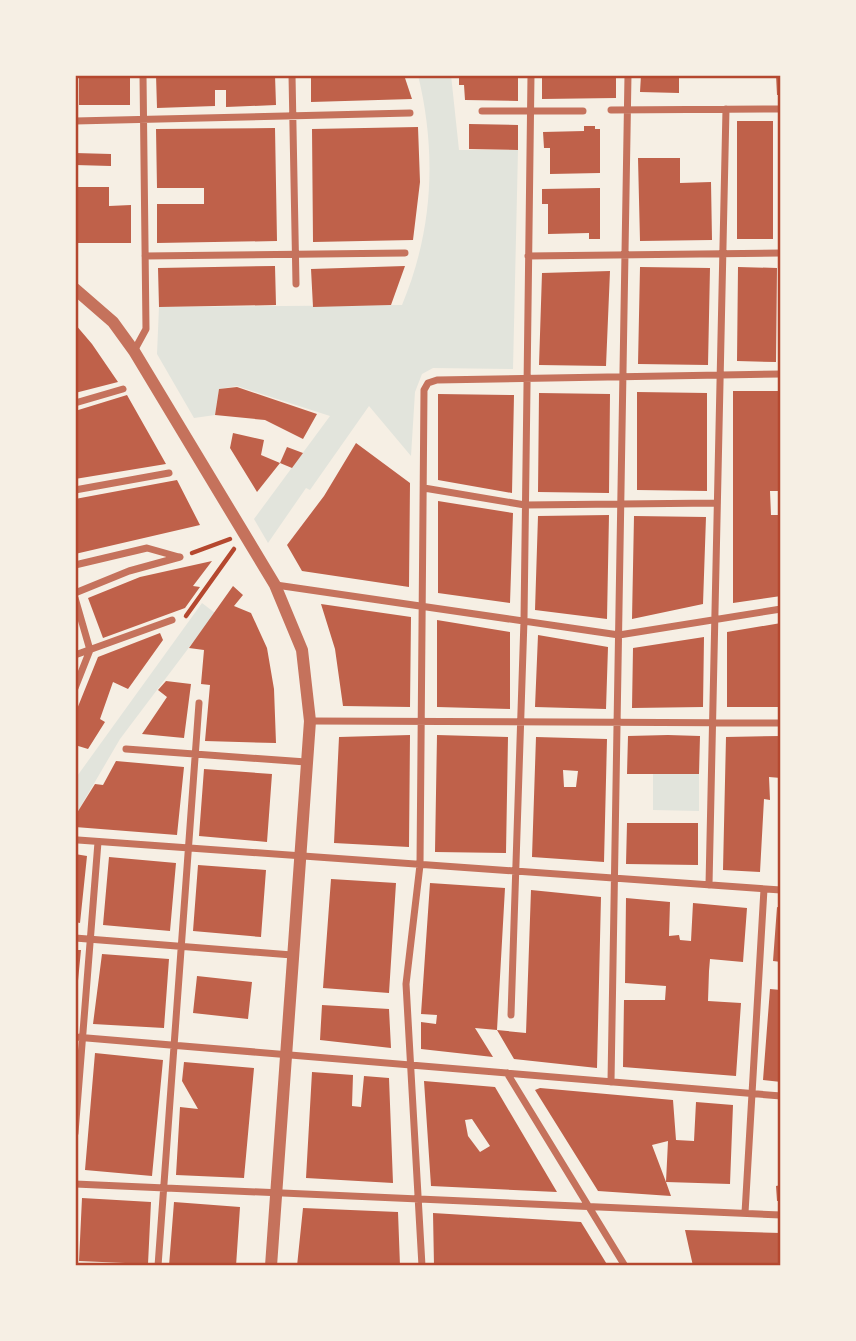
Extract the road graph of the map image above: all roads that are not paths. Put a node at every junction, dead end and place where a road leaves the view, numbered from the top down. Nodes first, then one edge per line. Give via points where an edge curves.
1 (143, 75) edge
2 (292, 75) edge
3 (531, 75) edge
4 (628, 75) edge
5 (726, 109) junction
6 (781, 109) edge
7 (611, 110) dead end
8 (628, 110) junction
9 (482, 111) dead end
10 (531, 111) junction
11 (583, 111) dead end
12 (410, 113) dead end
13 (293, 116) junction
14 (144, 119) junction
15 (75, 121) edge
16 (405, 253) dead end
17 (723, 253) junction
18 (781, 253) edge
19 (295, 254) junction
20 (625, 254) junction
21 (145, 256) junction
22 (528, 256) junction
23 (296, 284) dead end
24 (75, 289) edge
25 (134, 351) junction
26 (781, 374) edge
27 (720, 375) junction
28 (623, 377) junction
29 (527, 379) junction
30 (123, 390) dead end
31 (75, 402) edge
32 (169, 473) dead end
33 (424, 488) junction
34 (75, 490) edge
35 (717, 503) junction
36 (621, 504) junction
37 (525, 505) junction
38 (75, 565) edge
39 (275, 585) junction
40 (75, 593) edge
41 (75, 598) edge
42 (423, 607) junction
43 (781, 610) edge
44 (172, 620) dead end
45 (524, 620) junction
46 (715, 620) junction
47 (618, 635) junction
48 (90, 650) junction
49 (75, 656) edge
50 (75, 688) edge
51 (199, 703) dead end
52 (310, 721) junction
53 (422, 721) junction
54 (521, 722) junction
55 (617, 722) junction
56 (712, 723) junction
57 (781, 723) edge
58 (126, 748) dead end
59 (195, 754) junction
60 (306, 762) junction
61 (78, 840) dead end
62 (98, 842) junction
63 (188, 849) junction
64 (299, 856) junction
65 (420, 865) junction
66 (516, 871) junction
67 (615, 878) junction
68 (709, 885) junction
69 (764, 889) junction
70 (781, 890) edge
71 (75, 938) edge
72 (90, 939) junction
73 (181, 946) junction
74 (292, 955) junction
75 (511, 1015) dead end
76 (79, 1037) edge
77 (174, 1045) junction
78 (285, 1055) junction
79 (410, 1065) junction
80 (507, 1073) junction
81 (611, 1082) junction
82 (752, 1094) junction
83 (781, 1096) edge
84 (75, 1133) edge
85 (75, 1184) edge
86 (163, 1188) junction
87 (276, 1193) junction
88 (418, 1199) junction
89 (589, 1207) junction
90 (745, 1213) junction
91 (781, 1215) edge
92 (158, 1266) edge
93 (271, 1266) edge
94 (422, 1266) edge
95 (625, 1266) edge

1 - 14 street
2 - 13 street
3 - 10 street
4 - 8 street
5 - 6 street
5 - 8 street
5 - 17 street
7 - 8 street
8 - 20 street
9 - 10 street
10 - 11 street
10 - 22 street
12 - 13 street
13 - 14 street
13 - 19 street
14 - 15 street
14 - 21 street
16 - 19 street
17 - 18 street
17 - 20 street
17 - 27 street
19 - 21 street
19 - 23 street
20 - 22 street
20 - 28 street
21 - 25 street via 146,329
22 - 29 street
24 - 25 street via 113,322
25 - 39 street
26 - 27 street
27 - 28 street
27 - 35 street
28 - 29 street
28 - 36 street
29 - 33 street via 429,383 424,390
29 - 37 street
30 - 31 street
32 - 34 street
33 - 37 street
33 - 42 street
35 - 36 street
35 - 46 street
36 - 37 street
36 - 47 street
37 - 45 street
38 - 40 street via 147,548 180,557
39 - 42 street
39 - 52 street via 302,650
41 - 48 street
42 - 45 street
42 - 53 street
43 - 46 street
44 - 48 street
45 - 47 street
45 - 54 street
46 - 47 street
46 - 56 street
47 - 55 street
48 - 49 street
48 - 50 street
51 - 59 street
52 - 53 street
52 - 60 street
53 - 54 street
53 - 65 street
54 - 55 street
54 - 66 street
55 - 56 street
55 - 67 street
56 - 57 street
56 - 68 street
58 - 59 street
59 - 60 street
59 - 63 street
60 - 64 street
61 - 62 street
62 - 63 street
62 - 72 street
63 - 64 street
63 - 73 street
64 - 65 street
64 - 74 street
65 - 66 street
65 - 79 street via 406,984
66 - 67 street
66 - 75 street
67 - 68 street
67 - 81 street
68 - 69 street
69 - 70 street
69 - 82 street
71 - 72 street
72 - 73 street
72 - 76 street
73 - 74 street
73 - 77 street
74 - 78 street
76 - 77 street
76 - 84 street
77 - 78 street
77 - 86 street
78 - 79 street
78 - 87 street
79 - 80 street
79 - 88 street
80 - 81 street
80 - 89 street
81 - 82 street
82 - 83 street
82 - 90 street
85 - 86 street
86 - 87 street
86 - 92 street
87 - 88 street
87 - 93 street
88 - 89 street
88 - 94 street
89 - 90 street
89 - 95 street
90 - 91 street

